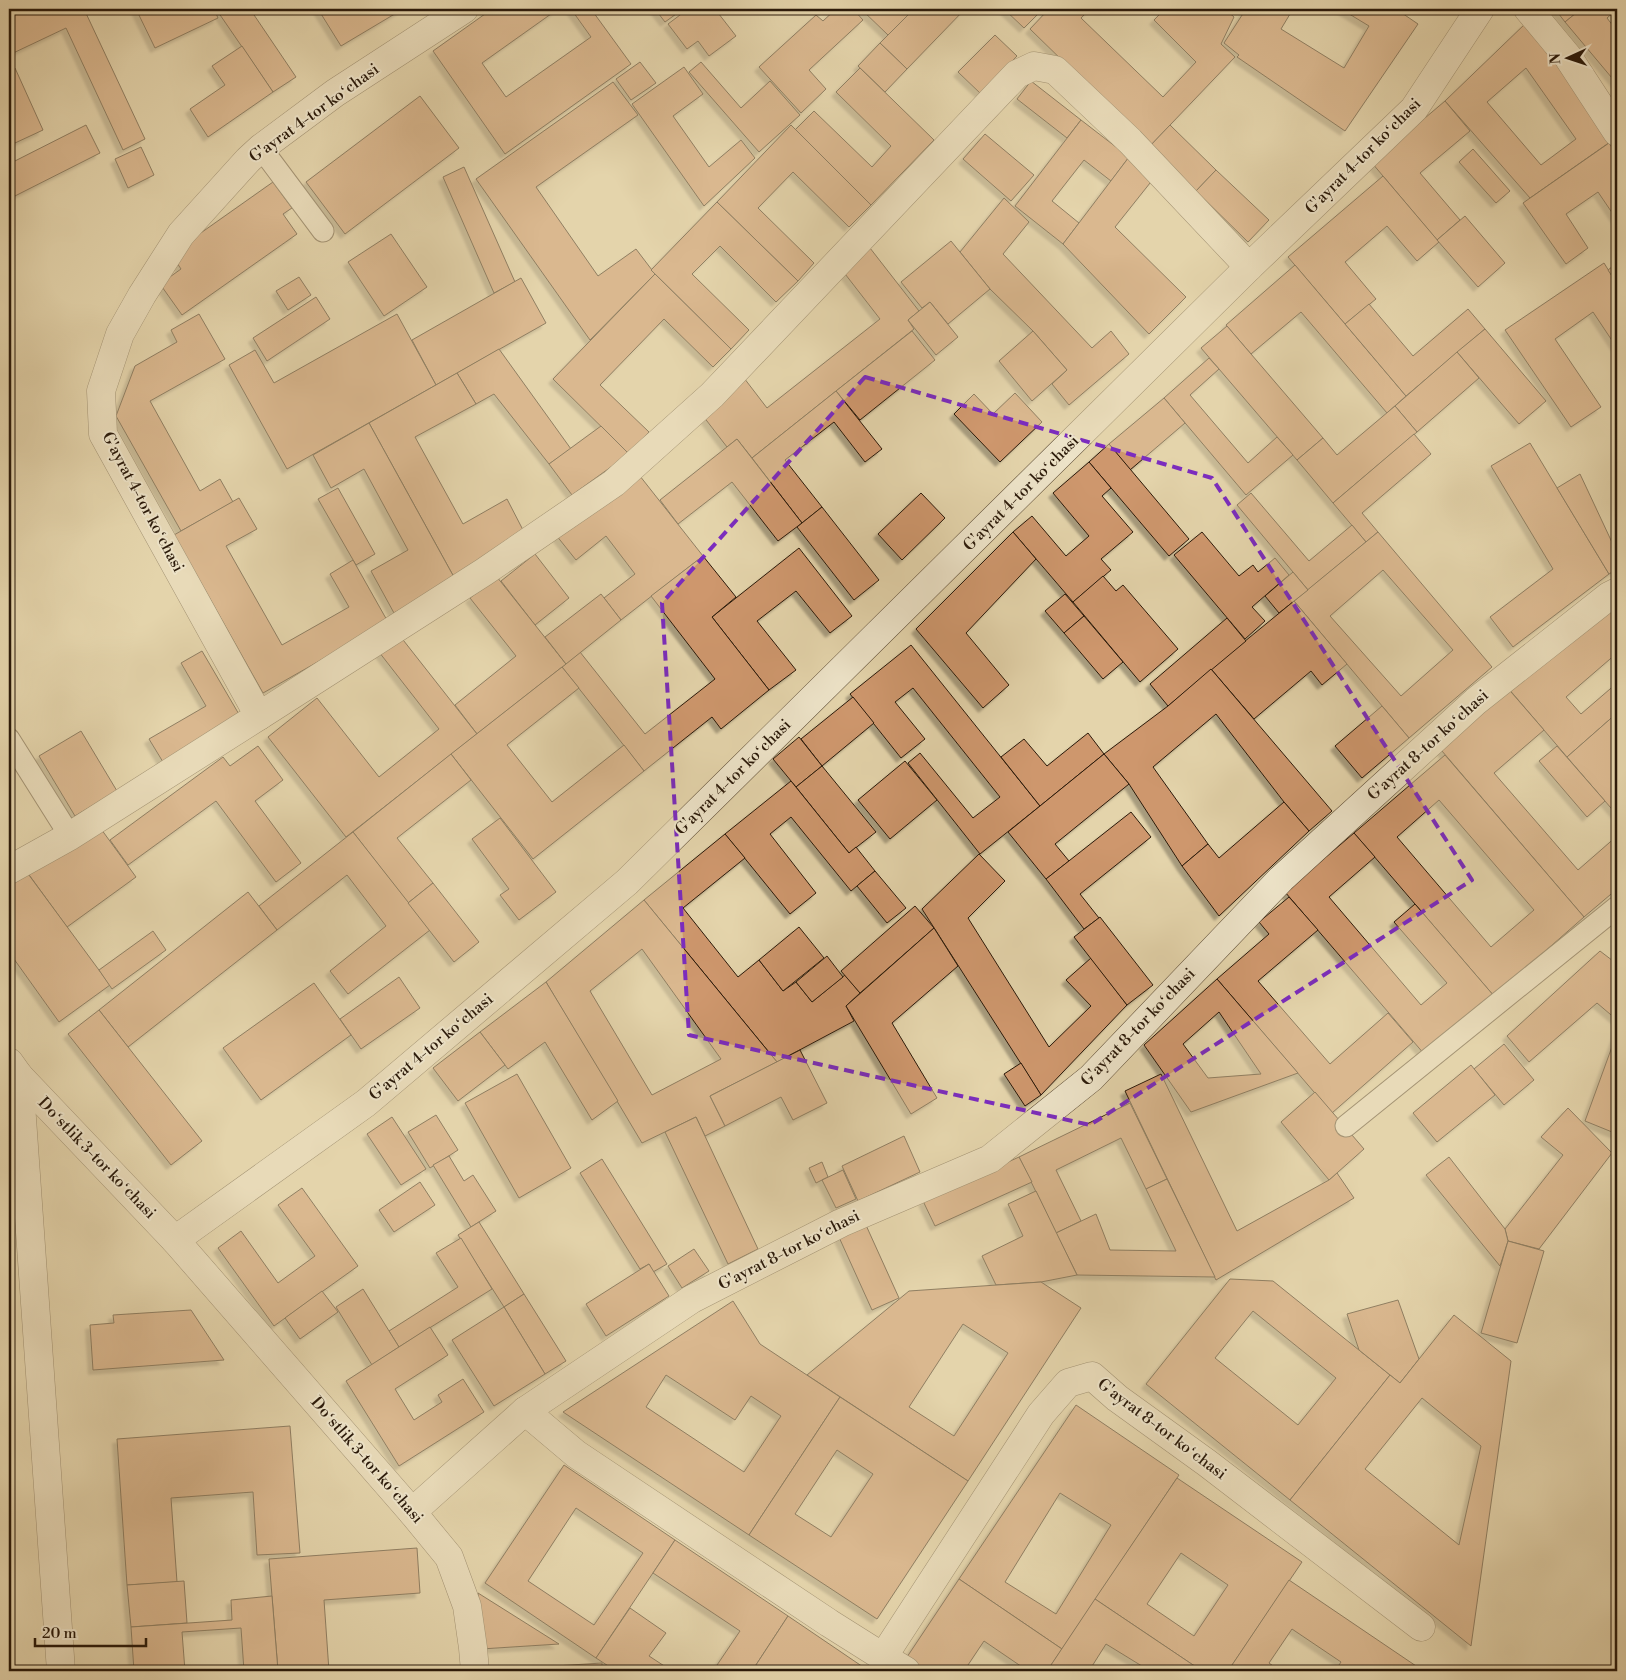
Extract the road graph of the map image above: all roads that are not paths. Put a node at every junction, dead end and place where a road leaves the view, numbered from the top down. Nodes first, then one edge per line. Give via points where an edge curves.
1 (464, 9) edge
2 (1480, 9) edge
3 (1528, 9) edge
4 (1617, 132) edge
5 (261, 148) junction
6 (323, 231) dead end
7 (1249, 267) junction
8 (1614, 599) edge
9 (259, 716) junction
10 (9, 739) edge
11 (70, 836) junction
12 (9, 870) edge
13 (1617, 907) edge
14 (14, 1069) edge
15 (1346, 1126) dead end
16 (174, 1240) junction
17 (526, 1411) junction
18 (412, 1512) junction
19 (1420, 1627) dead end
20 (895, 1664) edge
21 (61, 1671) edge
22 (475, 1671) edge

1 - 5 street, G'ayrat 4-tor koʻchasi via 335,93
2 - 7 street, G'ayrat 4-tor koʻchasi via 1414,109
3 - 4 street via 1568,57
5 - 6 lane
5 - 9 street, G'ayrat 4-tor koʻchasi via 181,234 120,334 101,391 103,434
7 - 9 street via 1130,141 1055,70 1034,66 1017,74 712,395 614,483 484,572
7 - 16 street, G'ayrat 4-tor koʻchasi via 627,882 366,1103
8 - 17 street, G'ayrat 8-tor koʻchasi via 1476,701 1281,879 1091,1078 990,1159 841,1222 692,1300
9 - 11 street
10 - 11 lane
11 - 12 street
13 - 15 lane
14 - 16 street, Doʻstlik 3-tor koʻchasi
14 - 21 street, Doʻstlik 3-tor koʻchasi
16 - 18 street, Doʻstlik 3-tor koʻchasi
17 - 18 street, G'ayrat 8-tor koʻchasi
17 - 20 street, G'ayrat 8-tor koʻchasi via 576,1454
18 - 22 street, Doʻstlik 3-tor koʻchasi via 449,1557 467,1606
19 - 20 street, G'ayrat 8-tor koʻchasi via 1092,1376 1068,1383 1041,1414

